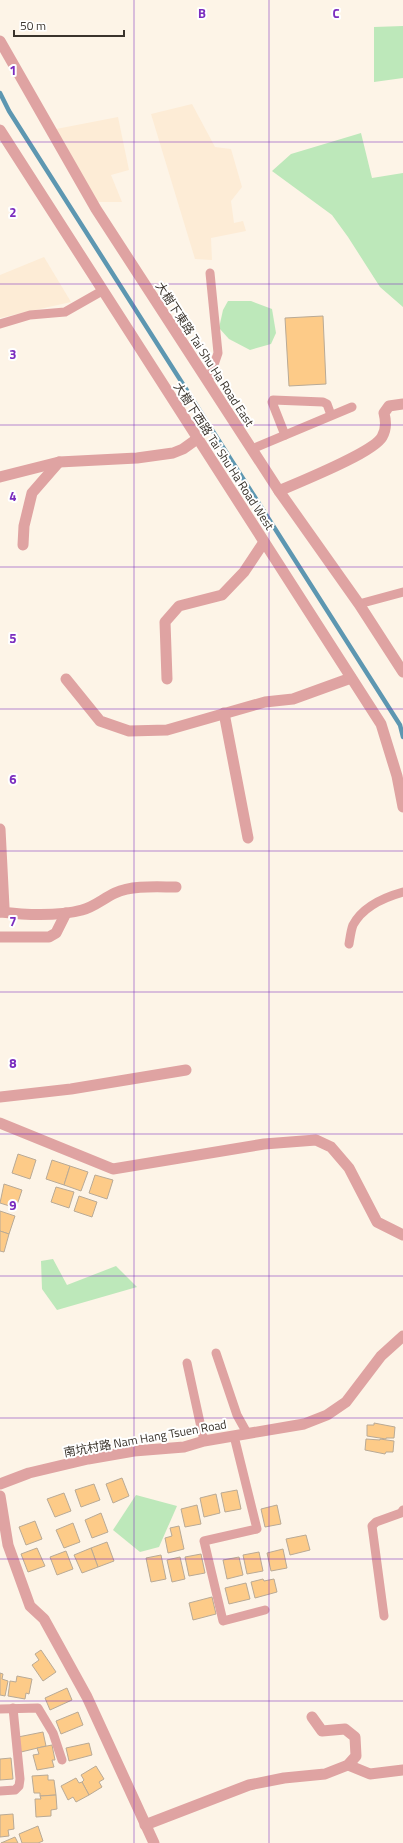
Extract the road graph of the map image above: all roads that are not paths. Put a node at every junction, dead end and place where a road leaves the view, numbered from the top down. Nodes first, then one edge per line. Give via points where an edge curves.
1 (0, 41) edge
2 (2, 136) edge
3 (210, 273) dead end
4 (102, 291) junction
5 (0, 324) edge
6 (208, 382) junction
7 (403, 404) edge
8 (352, 407) dead end
9 (331, 415) junction
10 (285, 435) junction
11 (197, 439) junction
12 (252, 449) junction
13 (59, 462) junction
14 (0, 477) edge
15 (279, 491) junction
16 (264, 542) junction
17 (22, 545) dead end
18 (403, 592) edge
19 (359, 604) junction
20 (403, 672) edge
21 (351, 678) junction
22 (66, 679) dead end
23 (167, 679) dead end
24 (224, 713) junction
25 (403, 807) edge
26 (0, 829) edge
27 (248, 838) dead end
28 (176, 888) dead end
29 (403, 892) edge
30 (66, 913) junction
31 (0, 937) edge
32 (349, 944) dead end
33 (186, 1070) dead end
34 (0, 1097) edge
35 (0, 1122) edge
36 (403, 1236) edge
37 (403, 1336) edge
38 (216, 1354) dead end
39 (187, 1363) dead end
40 (247, 1434) junction
41 (234, 1436) junction
42 (204, 1441) junction
43 (0, 1484) edge
44 (0, 1496) edge
45 (403, 1510) edge
46 (265, 1610) dead end
47 (384, 1616) dead end
48 (13, 1708) junction
49 (0, 1709) edge
50 (312, 1716) dead end
51 (62, 1760) dead end
52 (348, 1765) junction
53 (403, 1770) edge
54 (0, 1791) edge
55 (145, 1825) junction
56 (154, 1843) edge

1 - 6 street, 大樹下東路 Tai Shu Ha Road East via 96,209
2 - 4 street, 大樹下西路 Tai Shu Ha Road West
3 - 6 lane via 218,353
4 - 5 lane via 65,312 30,315
4 - 11 street, 大樹下西路 Tai Shu Ha Road West
6 - 12 street, 大樹下東路 Tai Shu Ha Road East
7 - 15 street via 389,406 384,413 386,426 382,438 362,453
8 - 9 lane
9 - 10 lane
9 - 10 lane via 327,404 323,402 273,400
10 - 12 lane
11 - 13 street via 173,453 137,458
11 - 16 street, 大樹下西路 Tai Shu Ha Road West
12 - 15 street, 大樹下東路 Tai Shu Ha Road East
13 - 14 street
13 - 17 street via 32,493
15 - 19 street, 大樹下東路 Tai Shu Ha Road East
16 - 21 street, 大樹下西路 Tai Shu Ha Road West
16 - 23 street via 244,572 222,595 180,606 165,622
18 - 19 lane
19 - 20 street, 大樹下東路 Tai Shu Ha Road East
21 - 24 street via 293,699 265,702
21 - 25 street, 大樹下西路 Tai Shu Ha Road West via 381,724 397,776
22 - 24 street via 100,721 129,731 166,730
24 - 27 street
26 - 30 street via 4,907 0,912 27,915
28 - 30 street via 117,892 85,910
29 - 32 lane via 368,907 353,925
30 - 31 street via 56,933 49,937
33 - 34 street via 72,1089
35 - 36 street via 114,1169 264,1144 316,1140 331,1147 349,1168 377,1222
37 - 40 street, 南坑村路 Nam Hang Tsuen Road via 381,1356 346,1402 327,1415 304,1424
38 - 40 lane via 237,1415
39 - 42 lane
40 - 41 street, 南坑村路 Nam Hang Tsuen Road
41 - 42 street, 南坑村路 Nam Hang Tsuen Road
41 - 46 lane via 257,1529 204,1541 224,1621
42 - 43 street, 南坑村路 Nam Hang Tsuen Road via 184,1447 134,1451 88,1459 29,1473
44 - 55 street via 8,1545 30,1606 44,1619 87,1697
45 - 47 lane via 372,1526
48 - 49 lane
48 - 51 lane via 38,1708 53,1733
48 - 54 lane via 19,1786 15,1790
50 - 52 street via 322,1731 345,1729 355,1736 356,1756
52 - 53 street via 370,1774
52 - 55 street via 325,1774 249,1785
55 - 56 street

